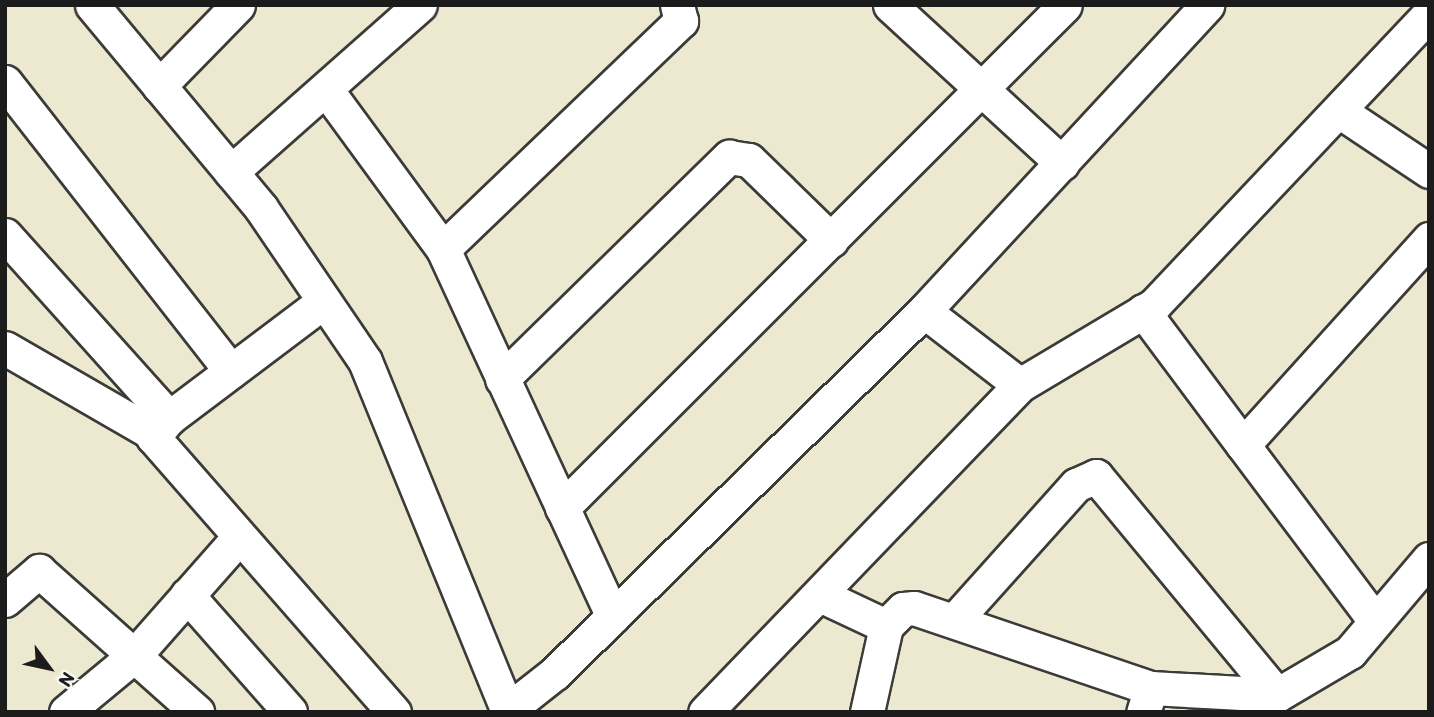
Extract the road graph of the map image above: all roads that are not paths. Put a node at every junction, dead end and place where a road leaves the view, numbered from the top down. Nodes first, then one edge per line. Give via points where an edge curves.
1 (92, 5) edge
2 (238, 5) edge
3 (420, 5) edge
4 (677, 5) edge
5 (890, 5) edge
6 (1065, 5) edge
7 (1207, 5) edge
8 (1429, 14) edge
9 (5, 82) edge
10 (159, 86) junction
11 (328, 92) junction
12 (981, 93) junction
13 (1339, 111) junction
14 (1062, 163) junction
15 (1429, 171) edge
16 (231, 172) junction
17 (5, 235) edge
18 (1429, 239) edge
19 (831, 240) junction
20 (443, 249) junction
21 (324, 301) junction
22 (924, 311) junction
23 (1143, 312) junction
24 (5, 348) edge
25 (231, 371) junction
26 (502, 379) junction
27 (1020, 385) junction
28 (160, 426) junction
29 (1243, 445) junction
30 (562, 508) junction
31 (238, 538) junction
32 (1429, 559) edge
33 (187, 595) junction
34 (820, 595) junction
35 (5, 600) edge
36 (613, 617) junction
37 (954, 621) junction
38 (1375, 621) junction
39 (886, 626) junction
40 (135, 655) junction
41 (1277, 695) junction
42 (1147, 700) edge
43 (508, 711) edge
44 (66, 712) edge
45 (197, 712) edge
46 (290, 712) edge
47 (394, 712) edge
48 (705, 712) edge
49 (867, 712) edge

1 - 10 street
2 - 10 street
3 - 11 street
4 - 20 street via 681,22
5 - 12 street
6 - 12 street
7 - 14 street
8 - 13 street
9 - 25 street
10 - 16 street
11 - 16 street
11 - 20 street
12 - 14 street
12 - 19 street
13 - 15 street
13 - 23 street
14 - 22 street
16 - 21 street
17 - 28 street
18 - 29 street
19 - 26 street via 749,160 729,158
19 - 30 street
20 - 26 street
21 - 25 street
21 - 43 street via 365,361
22 - 27 street
22 - 36 street
23 - 27 street
23 - 29 street
24 - 28 street
25 - 28 street
26 - 30 street
27 - 34 street
28 - 31 street
29 - 38 street
30 - 36 street
31 - 33 street
31 - 47 street
32 - 38 street
33 - 40 street
33 - 46 street
34 - 39 street
34 - 48 street
35 - 40 street via 39,571
36 - 43 street
37 - 39 street via 914,608 903,609
37 - 41 street via 1076,485 1096,477
37 - 42 street
38 - 41 street via 1339,660
39 - 49 street
40 - 44 street
40 - 45 street
41 - 42 street

